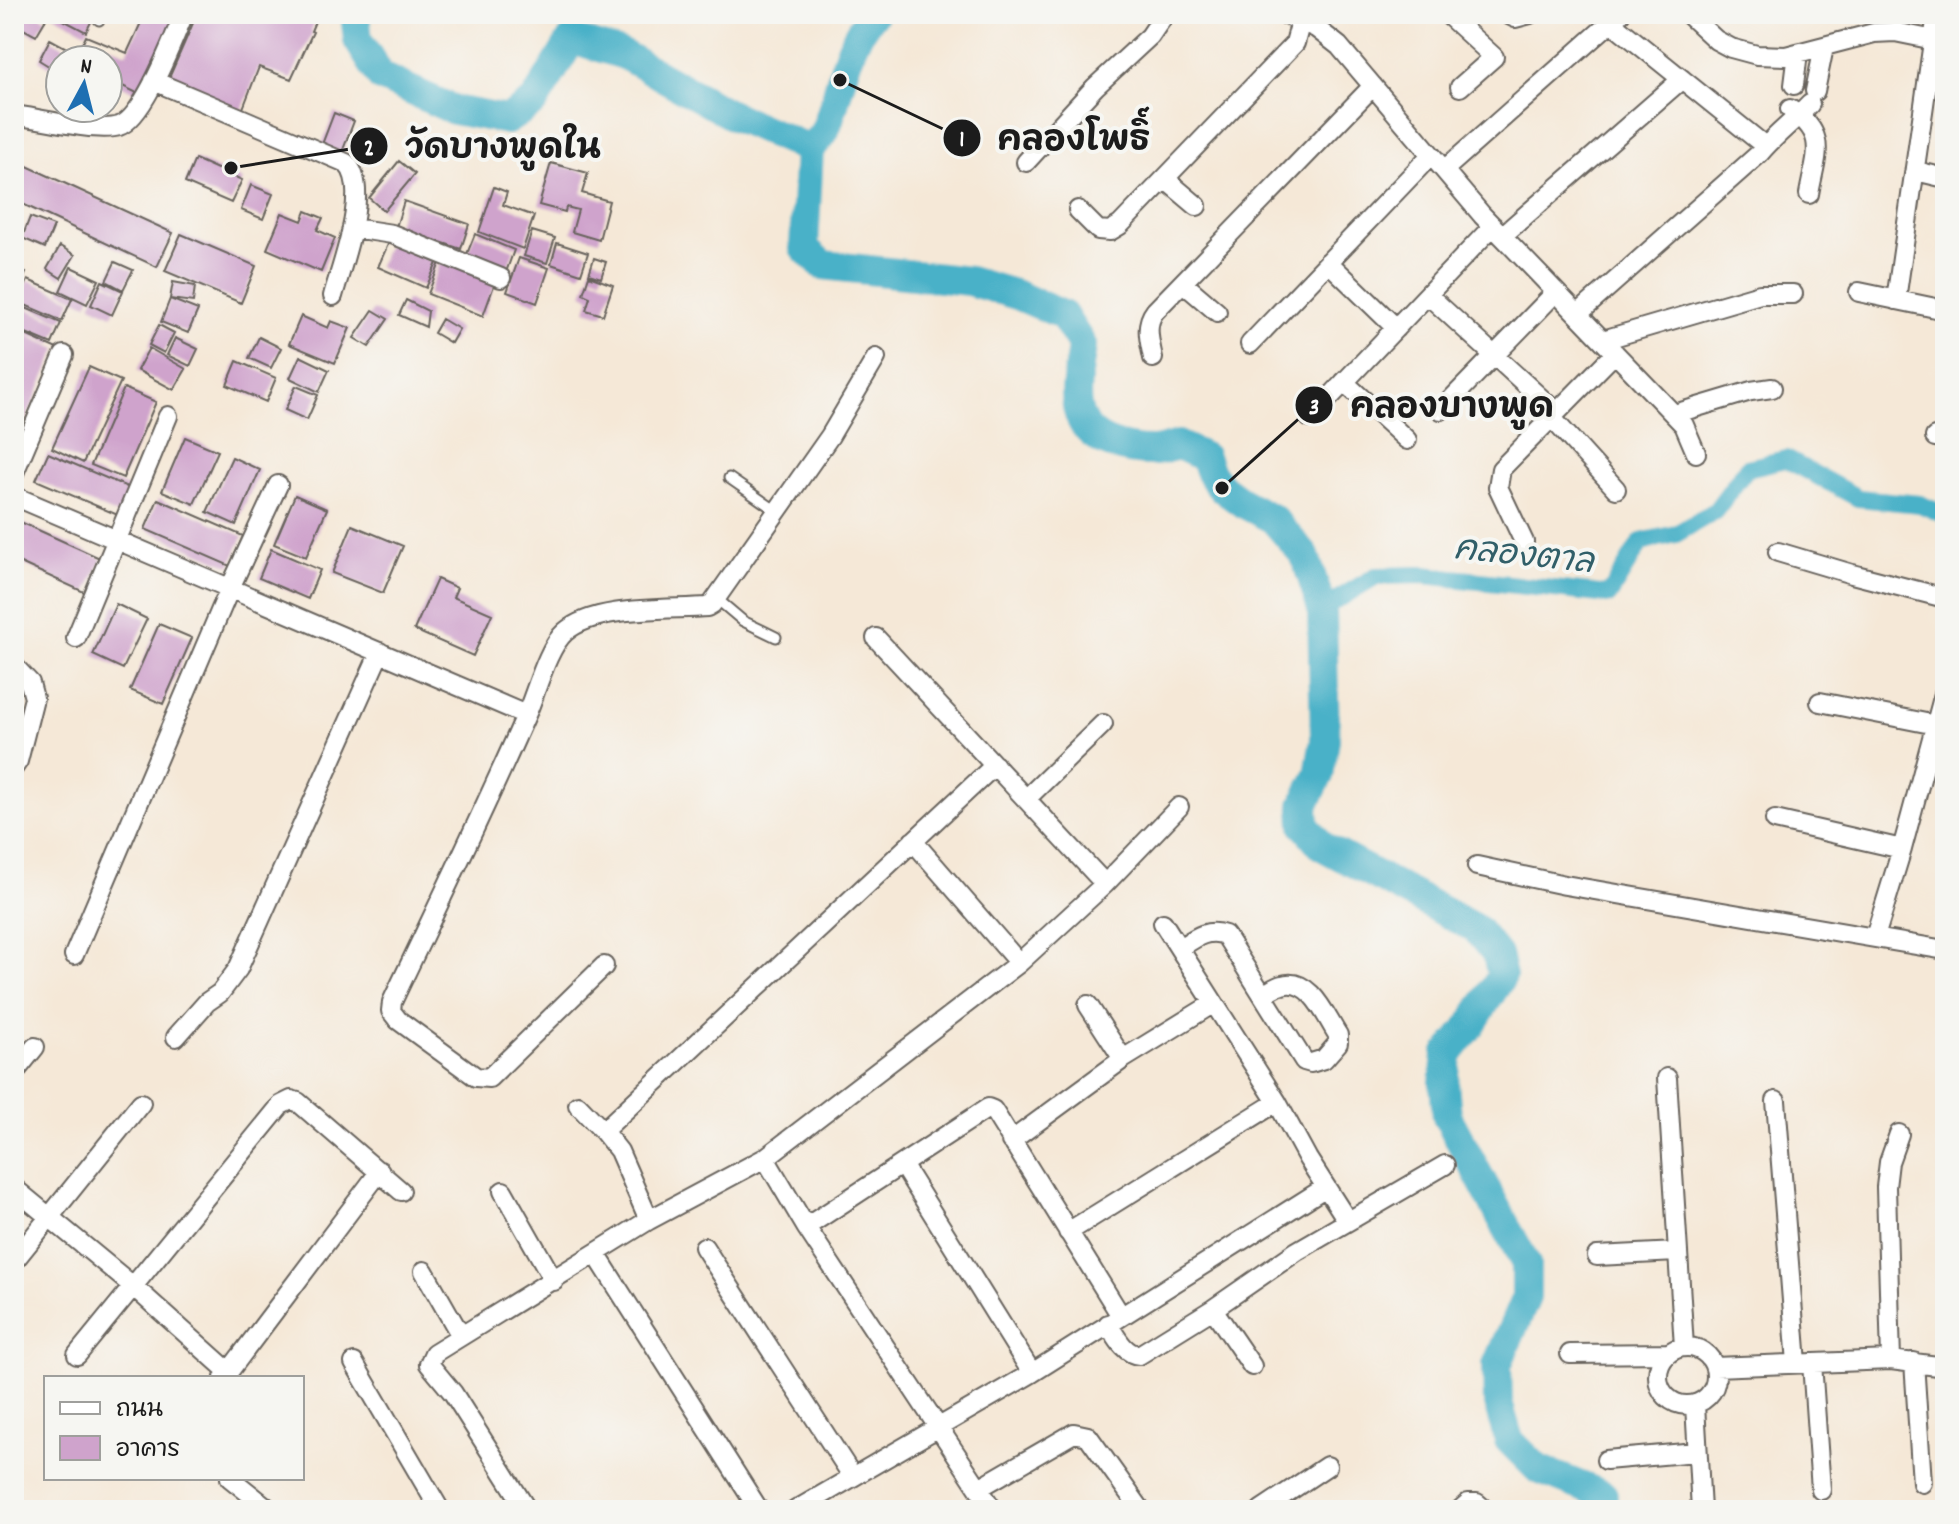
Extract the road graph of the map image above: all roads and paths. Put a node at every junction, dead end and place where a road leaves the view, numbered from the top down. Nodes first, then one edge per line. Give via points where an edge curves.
1 (184, 14) edge
2 (1165, 14) edge
3 (1447, 14) edge
4 (1507, 14) edge
5 (1530, 14) edge
6 (1688, 14) edge
7 (1937, 14) edge
8 (1292, 18) edge
9 (1616, 18) edge
10 (1939, 41) edge
11 (1824, 47) junction
12 (1798, 53) junction
13 (1682, 79) junction
14 (154, 81) junction
15 (1373, 86) junction
16 (1460, 87) dead end
17 (1798, 104) junction
18 (14, 115) edge
19 (1765, 146) junction
20 (1431, 155) junction
21 (1026, 162) dead end
22 (1444, 170) junction
23 (1916, 171) junction
24 (1945, 178) edge
25 (1165, 179) junction
26 (1809, 194) dead end
27 (1197, 206) dead end
28 (1078, 210) dead end
29 (353, 228) junction
30 (1498, 231) junction
31 (1328, 262) junction
32 (501, 278) dead end
33 (1183, 283) junction
34 (1556, 292) junction
35 (1859, 292) dead end
36 (1793, 294) dead end
37 (1428, 295) junction
38 (333, 296) dead end
39 (1896, 300) junction
40 (1945, 310) edge
41 (1217, 312) dead end
42 (1578, 314) junction
43 (1396, 328) junction
44 (1250, 344) dead end
45 (1609, 347) junction
46 (64, 355) dead end
47 (1493, 356) junction
48 (876, 358) dead end
49 (1153, 358) dead end
50 (1344, 382) junction
51 (1772, 388) dead end
52 (1441, 410) dead end
53 (1674, 414) junction
54 (1553, 415) junction
55 (168, 416) dead end
56 (1310, 418) dead end
57 (1407, 440) dead end
58 (1696, 453) dead end
59 (14, 473) edge
60 (729, 478) dead end
61 (278, 485) dead end
62 (1616, 489) dead end
63 (14, 496) edge
64 (778, 512) junction
65 (116, 541) junction
66 (1524, 542) dead end
67 (1778, 552) dead end
68 (230, 588) junction
69 (1945, 598) edge
70 (717, 599) junction
71 (776, 637) dead end
72 (76, 638) dead end
73 (876, 638) dead end
74 (380, 652) junction
75 (14, 666) edge
76 (1945, 690) edge
77 (1820, 702) dead end
78 (526, 715) junction
79 (1103, 724) dead end
80 (1936, 725) junction
81 (15, 762) edge
82 (995, 765) junction
83 (1027, 798) junction
84 (1179, 807) dead end
85 (1775, 820) dead end
86 (913, 841) junction
87 (1902, 849) junction
88 (1477, 866) dead end
89 (1105, 884) junction
90 (1163, 923) dead end
91 (1875, 937) junction
92 (1180, 948) junction
93 (1945, 950) edge
94 (74, 955) dead end
95 (1019, 963) junction
96 (604, 966) dead end
97 (1264, 994) junction
98 (1214, 1003) junction
99 (1088, 1005) dead end
100 (176, 1037) dead end
101 (35, 1047) dead end
102 (1123, 1059) junction
103 (14, 1073) edge
104 (1667, 1078) dead end
105 (1776, 1101) dead end
106 (1277, 1102) junction
107 (141, 1103) dead end
108 (578, 1105) dead end
109 (603, 1131) junction
110 (1899, 1134) dead end
111 (1011, 1141) junction
112 (765, 1158) junction
113 (1445, 1165) dead end
114 (903, 1166) junction
115 (380, 1171) junction
116 (1326, 1187) junction
117 (14, 1188) edge
118 (401, 1191) dead end
119 (503, 1191) dead end
120 (49, 1218) junction
121 (649, 1220) junction
122 (1347, 1220) junction
123 (806, 1227) junction
124 (1068, 1232) junction
125 (704, 1247) dead end
126 (1677, 1252) junction
127 (596, 1254) junction
128 (1597, 1256) dead end
129 (14, 1261) edge
130 (424, 1271) dead end
131 (554, 1281) junction
132 (134, 1287) junction
133 (1213, 1309) junction
134 (1114, 1320) junction
135 (461, 1336) junction
136 (1676, 1350) junction
137 (1570, 1354) dead end
138 (77, 1355) dead end
139 (1891, 1360) junction
140 (1914, 1362) junction
141 (354, 1363) dead end
142 (1804, 1363) junction
143 (1252, 1366) dead end
144 (1715, 1367) junction
145 (1945, 1367) edge
146 (1032, 1373) junction
147 (226, 1375) edge
148 (1695, 1405) junction
149 (940, 1427) junction
150 (1696, 1452) junction
151 (1606, 1460) dead end
152 (1327, 1466) dead end
153 (853, 1477) junction
154 (232, 1480) edge
155 (1922, 1483) dead end
156 (979, 1488) junction
157 (1821, 1490) dead end
158 (270, 1510) edge
159 (440, 1510) edge
160 (527, 1510) edge
161 (759, 1510) edge
162 (796, 1510) edge
163 (993, 1510) edge
164 (1141, 1510) edge
165 (1261, 1510) edge
166 (1460, 1510) edge
167 (1485, 1510) edge
168 (1701, 1510) edge

1 - 14 street
2 - 21 street via 1150,36
3 - 16 street via 1494,57
4 - 5 street
6 - 12 street via 1731,48 1757,55
7 - 10 street
8 - 15 street via 1339,46
8 - 25 street via 1295,43
9 - 13 street
9 - 22 street
10 - 11 street via 1874,33
10 - 23 street
11 - 12 street
11 - 17 street
12 - 17 street
13 - 19 street
13 - 30 street
14 - 18 street via 131,120 118,127
14 - 29 street via 346,163 357,177
15 - 20 street
15 - 33 street
17 - 19 street
17 - 26 street via 1816,135
19 - 42 street
20 - 22 street
20 - 31 street
22 - 30 street
23 - 24 street
23 - 39 street
25 - 27 street
25 - 28 street via 1115,229 1098,230
29 - 32 street via 392,234
29 - 38 street
30 - 34 street
30 - 37 street
31 - 43 street
31 - 44 street
33 - 41 street
33 - 49 street via 1149,319
34 - 42 street
34 - 47 street
35 - 39 street
36 - 45 street via 1760,294
37 - 43 street
37 - 47 street
39 - 40 street
42 - 45 street
43 - 50 street
45 - 53 street
45 - 54 street
46 - 59 street
47 - 52 street
47 - 54 street
48 - 64 street
50 - 56 street
50 - 57 street
51 - 53 street
53 - 58 street via 1689,432
54 - 62 street
54 - 66 street via 1504,464 1498,480
55 - 65 street
60 - 64 lane
61 - 68 street
63 - 65 street
64 - 70 street
65 - 68 street
65 - 72 street
67 - 69 street
68 - 74 street
68 - 94 street
70 - 71 lane via 743,621
70 - 78 street via 707,607 600,616 563,633
73 - 82 street
74 - 78 street
74 - 100 street via 238,969
75 - 81 street via 30,683 34,698
76 - 80 street
77 - 80 street
78 - 96 street via 391,1011 476,1077 489,1078
79 - 83 street
80 - 87 street
82 - 83 street
82 - 86 street
83 - 89 street
84 - 89 street
85 - 87 street
86 - 95 street
86 - 109 street
87 - 91 street
88 - 91 street
89 - 95 street
90 - 92 street
91 - 93 street
92 - 97 street via 1202,934 1225,935
92 - 98 street
95 - 112 street
97 - 97 street via 1284,984 1308,991 1338,1035 1335,1050 1318,1062 1304,1061
98 - 102 street
98 - 106 street
99 - 102 street
101 - 103 street
102 - 111 street
104 - 126 street
105 - 142 street
106 - 116 street
106 - 124 street
107 - 120 street
108 - 109 street
109 - 121 street via 619,1151
110 - 139 street via 1886,1187
111 - 114 street via 988,1108
111 - 124 street
112 - 121 street
112 - 123 street
113 - 122 street
114 - 123 street
114 - 146 street
115 - 118 street
115 - 132 street via 291,1100 281,1105
115 - 147 street
116 - 122 street
116 - 134 street
117 - 120 street
119 - 131 street
120 - 129 street
120 - 132 street
121 - 127 street
122 - 133 street
123 - 149 street
124 - 134 street
125 - 153 street
126 - 128 street
126 - 136 street
127 - 131 street
127 - 161 street
130 - 135 street
131 - 135 street
132 - 138 street
132 - 147 street
133 - 134 street via 1139,1355 1126,1350
133 - 143 street
134 - 146 street
135 - 160 street via 434,1353 429,1364
136 - 137 street
136 - 144 street via 1704,1352
136 - 148 street via 1658,1370 1661,1390 1675,1403
139 - 140 street
139 - 142 street
140 - 145 street
140 - 155 street
141 - 159 street
142 - 144 street
142 - 157 street
144 - 148 street via 1712,1394
146 - 149 street
148 - 150 street
149 - 153 street
149 - 156 street
150 - 151 street
150 - 168 street
152 - 165 street
153 - 162 street
154 - 158 street
156 - 163 street
156 - 164 street via 1074,1433 1088,1436
166 - 167 street via 1468,1503

